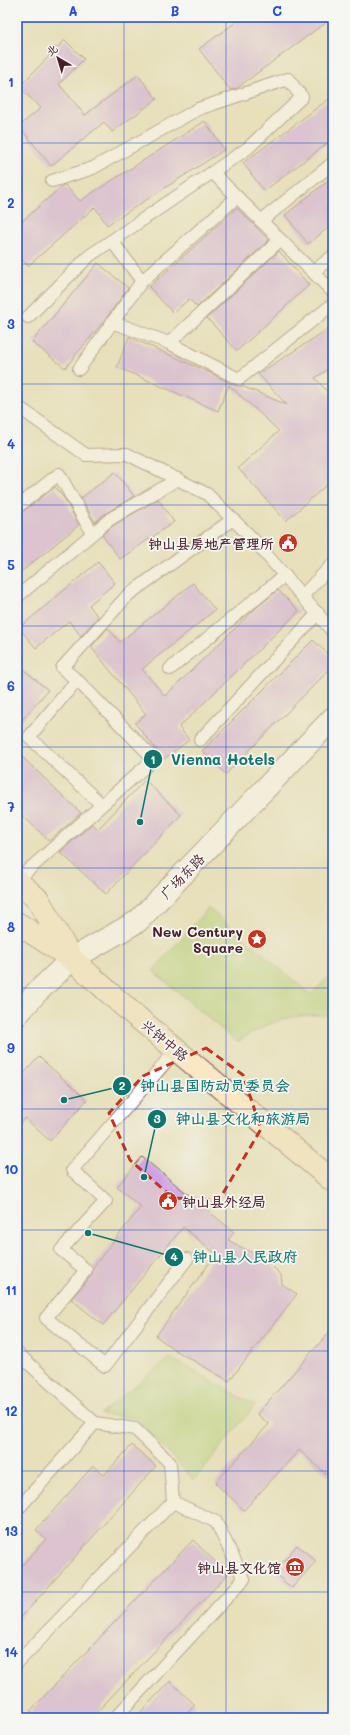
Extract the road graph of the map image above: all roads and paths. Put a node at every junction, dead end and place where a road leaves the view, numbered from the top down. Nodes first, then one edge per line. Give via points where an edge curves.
1 (333, 163) edge
2 (213, 172) junction
3 (52, 181) dead end
4 (237, 197) junction
5 (261, 221) junction
6 (280, 240) junction
7 (112, 241) junction
8 (333, 256) edge
9 (313, 272) junction
10 (142, 281) junction
11 (333, 292) edge
12 (333, 304) edge
13 (28, 317) dead end
14 (112, 322) junction
15 (169, 343) junction
16 (79, 369) dead end
17 (17, 406) edge
18 (178, 479) junction
19 (17, 507) edge
20 (233, 519) junction
21 (92, 533) junction
22 (333, 564) edge
23 (285, 575) junction
24 (302, 596) junction
25 (17, 597) edge
26 (318, 613) junction
27 (333, 632) edge
28 (170, 669) dead end
29 (77, 680) junction
30 (333, 718) edge
31 (200, 740) dead end
32 (102, 805) junction
33 (17, 880) edge
34 (17, 922) edge
35 (72, 959) junction
36 (17, 1015) edge
37 (176, 1050) junction
38 (333, 1180) edge
39 (187, 1259) dead end
40 (17, 1353) edge
41 (95, 1423) junction
42 (173, 1502) junction
43 (17, 1510) edge
44 (17, 1663) edge
45 (114, 1718) edge

1 - 5 lane
2 - 3 lane via 248,148 302,97 288,79 198,109 93,168
2 - 4 lane
2 - 7 lane
4 - 5 lane
4 - 10 lane
5 - 6 lane
6 - 9 lane
6 - 15 lane
7 - 10 lane
7 - 13 lane via 89,256
8 - 9 lane
9 - 11 lane
10 - 14 lane
12 - 15 lane via 239,379
14 - 15 lane
14 - 16 lane
17 - 18 lane via 86,455 127,454
18 - 20 lane via 207,494
18 - 21 lane via 110,519
19 - 21 lane via 59,474
20 - 23 lane
20 - 29 lane via 128,595 62,668
21 - 25 lane
22 - 24 lane
23 - 24 lane
23 - 28 lane
24 - 26 lane
26 - 27 lane
26 - 31 lane
29 - 32 lane via 29,738
29 - 32 lane via 154,759
30 - 35 street, 广场东路 via 138,921
32 - 33 lane
33 - 35 main road, 兴钟中路 via 38,899
34 - 35 main road, 兴钟中路
35 - 36 street, 广场东路
35 - 37 main road, 兴钟中路
37 - 38 main road, 兴钟中路
37 - 39 lane via 72,1170 106,1201 61,1250 86,1270 46,1318 105,1366
40 - 41 lane
41 - 42 lane via 135,1429 170,1463
41 - 43 lane
42 - 44 lane
42 - 45 lane via 216,1522 244,1579

